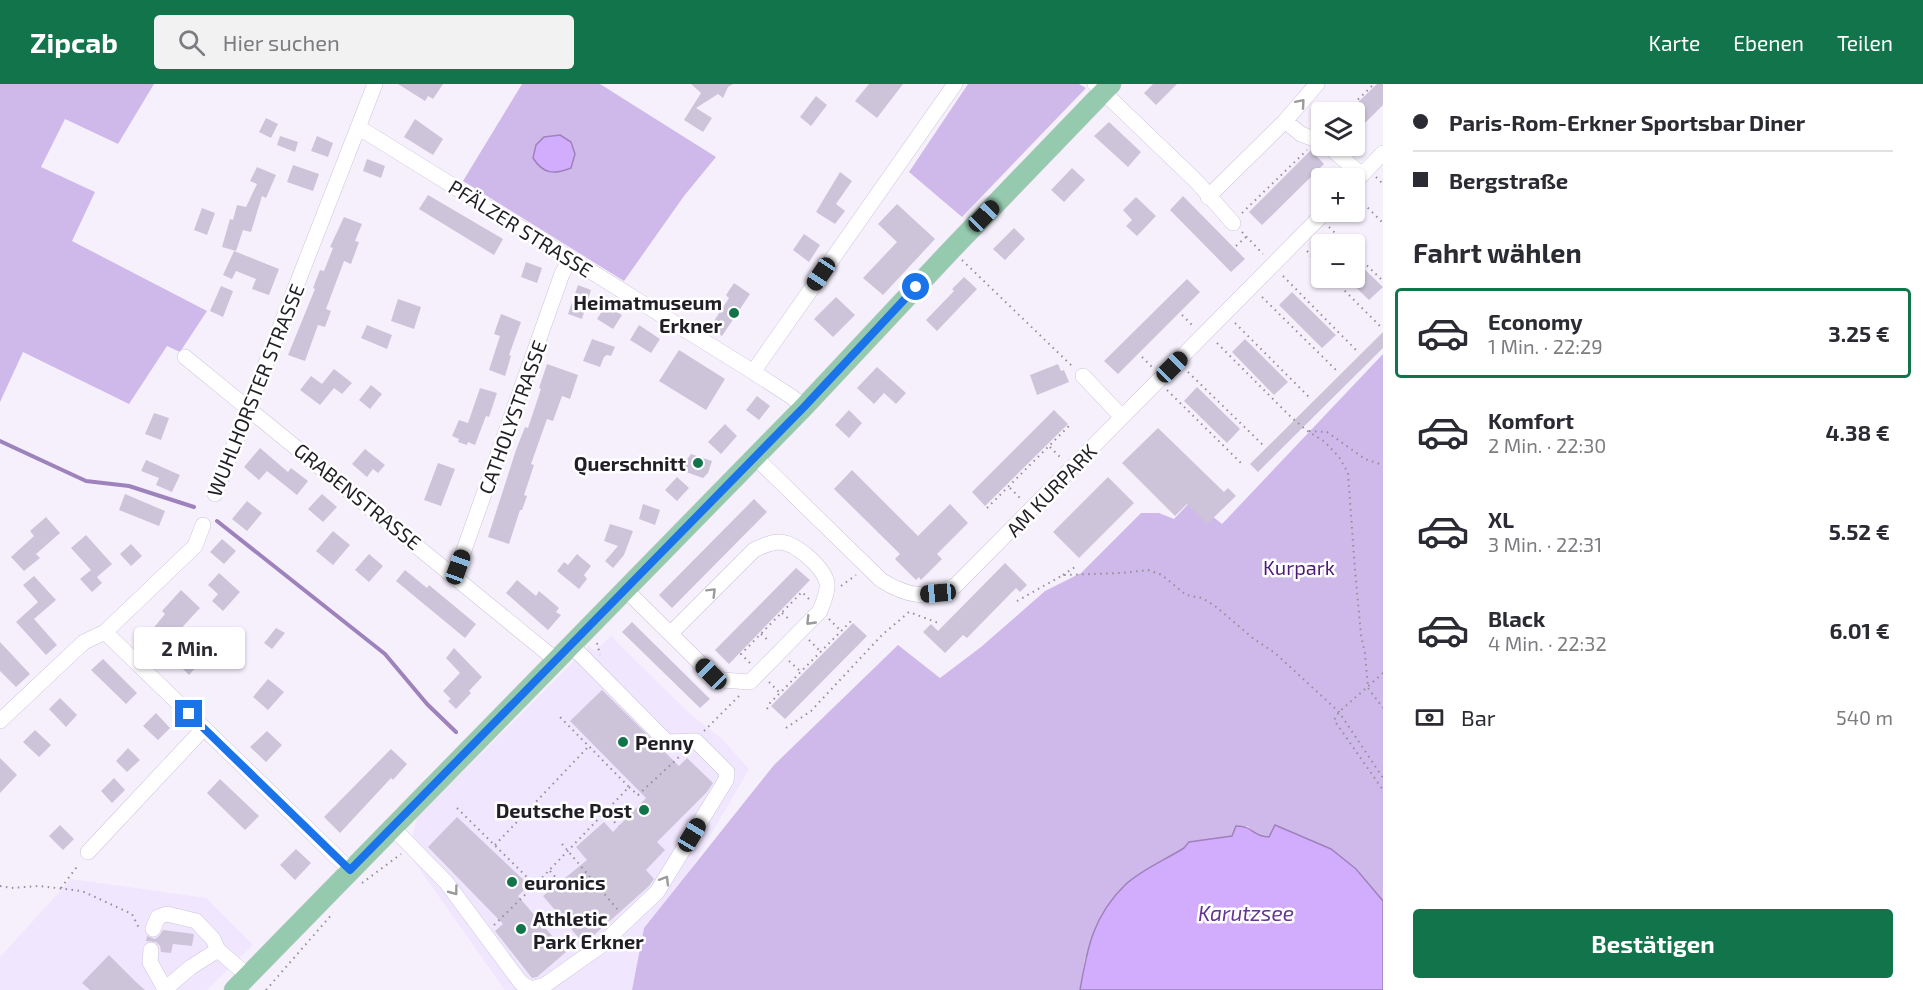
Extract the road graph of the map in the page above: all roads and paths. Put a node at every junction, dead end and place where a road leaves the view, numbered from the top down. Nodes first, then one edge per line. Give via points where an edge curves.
1 (375, 84) edge
2 (955, 84) edge
3 (1317, 84) edge
4 (1374, 84) edge
5 (1104, 86) edge
6 (1355, 102) edge
7 (1285, 121) junction
8 (358, 127) junction
9 (1311, 138) edge
10 (1311, 153) edge
11 (1383, 153) edge
12 (1337, 156) edge
13 (1348, 168) edge
14 (1365, 171) edge
15 (1208, 196) junction
16 (1365, 205) edge
17 (1320, 222) edge
18 (1328, 222) edge
19 (1233, 223) junction
20 (1383, 223) edge
21 (1338, 234) edge
22 (1246, 237) junction
23 (1236, 246) dead end
24 (1302, 247) dead end
25 (957, 255) junction
26 (1311, 256) edge
27 (570, 259) junction
28 (1272, 265) junction
29 (1365, 265) edge
30 (1383, 281) edge
31 (1342, 288) edge
32 (1257, 293) dead end
33 (1182, 315) dead end
34 (1231, 320) dead end
35 (1381, 327) dead end
36 (1196, 330) dead end
37 (1212, 339) dead end
38 (1357, 351) dead end
39 (185, 357) dead end
40 (1142, 357) dead end
41 (1184, 368) dead end
42 (1337, 370) dead end
43 (1156, 371) dead end
44 (753, 372) junction
45 (1083, 376) joint
46 (1165, 388) dead end
47 (1310, 398) dead end
48 (804, 407) junction
49 (250, 408) junction
50 (1122, 417) junction
51 (1070, 425) dead end
52 (1306, 430) junction
53 (1050, 446) junction
54 (1263, 446) dead end
55 (755, 457) junction
56 (1060, 458) dead end
57 (1243, 465) dead end
58 (1383, 465) edge
59 (1009, 487) junction
60 (215, 494) dead end
61 (1019, 498) dead end
62 (987, 508) dead end
63 (203, 525) dead end
64 (1078, 565) dead end
65 (452, 574) junction
66 (859, 574) dead end
67 (1063, 575) junction
68 (625, 589) junction
69 (802, 592) dead end
70 (826, 595) junction
71 (1017, 601) dead end
72 (851, 621) dead end
73 (941, 624) dead end
74 (105, 632) junction
75 (671, 633) junction
76 (571, 645) junction
77 (741, 654) dead end
78 (556, 660) junction
79 (1383, 673) edge
80 (1368, 688) junction
81 (746, 689) dead end
82 (1383, 708) edge
83 (767, 709) dead end
84 (1339, 712) junction
85 (558, 715) dead end
86 (0, 721) edge
87 (204, 728) junction
88 (786, 728) dead end
89 (696, 741) junction
90 (588, 747) junction
91 (1383, 778) edge
92 (629, 787) junction
93 (1383, 790) edge
94 (457, 808) dead end
95 (604, 813) junction
96 (474, 824) junction
97 (619, 826) dead end
98 (393, 828) junction
99 (469, 829) dead end
100 (562, 844) dead end
101 (495, 845) junction
102 (413, 847) junction
103 (88, 852) joint
104 (568, 852) junction
105 (350, 870) junction
106 (549, 871) junction
107 (560, 882) dead end
108 (535, 885) junction
109 (0, 886) edge
110 (61, 889) junction
111 (355, 889) dead end
112 (334, 912) dead end
113 (628, 922) junction
114 (153, 929) dead end
115 (485, 933) junction
116 (140, 938) dead end
117 (151, 950) dead end
118 (218, 950) junction
119 (241, 983) edge
120 (165, 990) edge
121 (266, 990) edge

1 - 8 street, WUHLHORSTER STRASSE
2 - 44 street
7 -> 3 street
4 - 6 path
5 - 15 street
5 - 25 main road
7 - 9 street
7 - 15 street
8 - 27 street, PFÄLZER STRASSE
8 - 49 street, WUHLHORSTER STRASSE
10 - 19 path
11 - 14 street
12 - 13 street
15 - 19 street
16 - 20 path
17 - 28 street, AM KURPARK
18 - 21 path
19 - 22 path
22 - 23 path
22 - 28 path
24 - 26 path
25 - 45 path
25 - 48 main road
27 - 44 street, PFÄLZER STRASSE
27 - 65 street, CATHOLYSTRASSE via 458,567
28 - 38 path
28 - 50 street, AM KURPARK
29 - 30 path
31 - 35 path
32 - 42 path
33 - 36 path
34 - 47 path
37 - 52 path
39 - 49 street, GRABENSTRASSE
40 - 43 path
41 - 54 path
44 - 48 street, PFÄLZER STRASSE
45 - 50 street
46 - 57 path
48 - 55 main road
49 - 60 street, WUHLHORSTER STRASSE
49 - 65 street, GRABENSTRASSE
50 - 55 street, AM KURPARK via 963,579 938,593 902,592 881,580
51 - 53 path
52 - 58 path via 1326,432 1365,459
52 - 80 path via 1325,442 1348,472
53 - 56 path
53 - 59 path
55 - 68 main road
59 - 61 path
59 - 62 path
63 - 74 street via 195,546
64 - 67 path
65 - 78 street, GRABENSTRASSE
66 - 70 path
67 - 71 path
67 - 84 path via 1148,570 1162,575 1186,595 1215,606 1275,653
68 - 75 street
68 - 76 main road
69 - 77 path
70 -> 75 street via 820,610 750,682 722,680 711,674
75 -> 70 street via 754,550 769,543 783,542 796,547 818,567 827,582
72 - 83 path
73 - 88 path via 909,612 811,711
74 - 86 street via 84,642
74 - 87 street
76 - 78 main road
76 - 89 street via 667,742
78 - 98 main road
79 - 80 path
80 - 82 path
80 - 84 path
81 - 89 path
84 - 91 path
84 - 93 path via 1334,720
85 - 90 path
87 - 103 street
87 - 105 street
89 - 92 path via 638,795
113 -> 89 street via 657,892 726,780 727,772
90 - 92 path
90 - 101 path
92 - 95 path
94 - 96 path
95 - 97 path
95 - 104 path
96 - 99 path
96 - 101 path
98 - 102 street
98 - 105 main road
100 - 104 path
101 - 108 path
102 - 111 path
102 -> 115 street
103 - 110 path
104 - 106 path
104 - 113 path
105 - 119 main road
106 - 107 path
106 - 108 path
108 - 115 path
109 - 110 path
110 - 116 path via 82,891 132,914
112 - 121 path
113 - 115 street via 545,985 531,989 521,983
114 - 118 street via 158,916 185,917 196,921
117 - 120 street via 150,962
118 - 119 street
118 - 120 street

